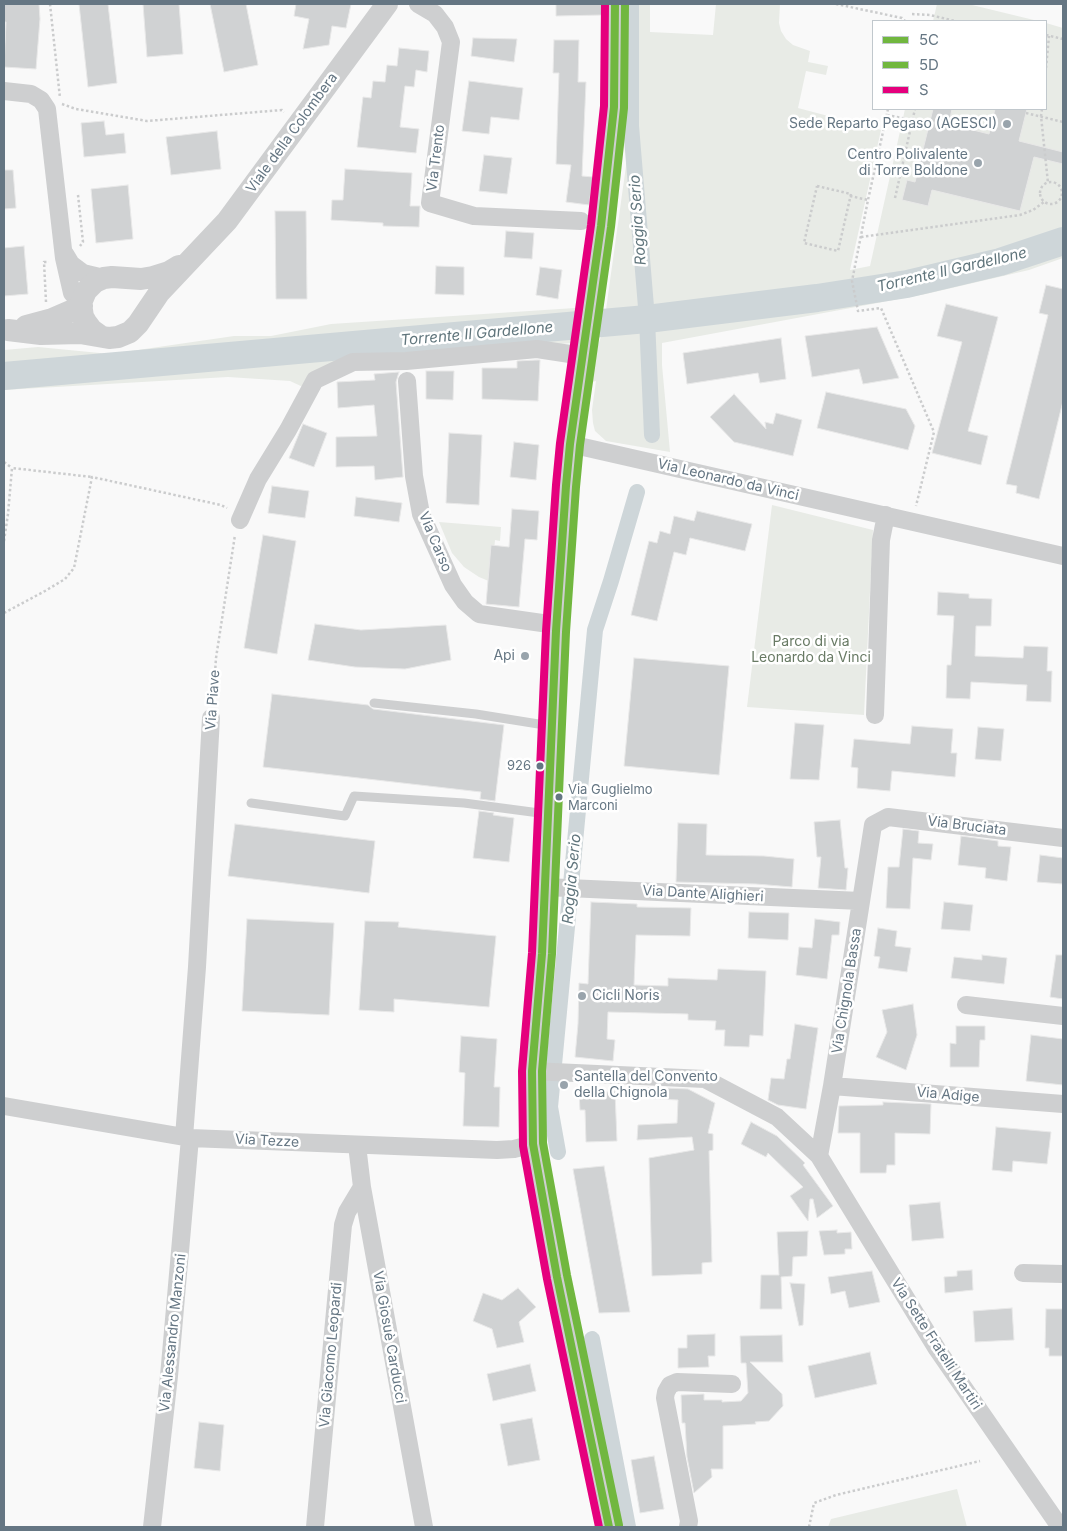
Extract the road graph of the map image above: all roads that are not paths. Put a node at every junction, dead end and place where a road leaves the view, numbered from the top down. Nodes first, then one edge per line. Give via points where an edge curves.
1 (387, 4) edge
2 (418, 4) edge
3 (615, 4) edge
4 (4, 91) edge
5 (581, 221) dead end
6 (63, 253) junction
7 (192, 257) junction
8 (114, 278) junction
9 (81, 305) junction
10 (140, 319) junction
11 (6, 330) edge
12 (99, 335) junction
13 (584, 348) junction
14 (407, 381) dead end
15 (570, 444) junction
16 (886, 515) junction
17 (240, 520) road end
18 (1063, 556) edge
19 (556, 625) junction
20 (374, 703) dead end
21 (875, 715) dead end
22 (212, 718) road end
23 (551, 726) junction
24 (251, 803) dead end
25 (547, 814) junction
26 (873, 825) joint
27 (1063, 838) edge
28 (545, 887) junction
29 (861, 901) junction
30 (966, 1005) dead end
31 (1063, 1016) edge
32 (550, 1072) junction
33 (832, 1086) junction
34 (1063, 1104) edge
35 (4, 1106) edge
36 (187, 1137) junction
37 (532, 1144) junction
38 (357, 1145) junction
39 (819, 1156) junction
40 (362, 1187) junction
41 (1023, 1273) dead end
42 (1063, 1274) edge
43 (732, 1384) dead end
44 (152, 1527) edge
45 (315, 1527) edge
46 (424, 1527) edge
47 (609, 1527) edge
48 (688, 1527) edge
49 (1060, 1527) edge

1 - 7 street, Viale della Colombera via 227,222
2 - 5 street, Via Trento via 434,14 445,27 450,42 430,203 474,216
3 - 13 street via 614,107 602,226
4 - 6 street via 31,94 47,109
6 - 8 street via 76,269 90,276
6 - 9 street via 72,293
7 - 8 street, Viale della Colombera via 169,272 141,279
7 - 10 street, Viale della Colombera via 159,292
8 - 9 street via 96,282 86,291
8 - 10 street via 136,288 143,309
9 - 11 street, Viale della Colombera via 52,319
9 - 12 street via 86,322
10 - 12 street, Viale della Colombera via 130,332 118,337
11 - 12 street, Viale della Colombera
13 - 15 street
13 - 17 street via 353,362 314,380 258,479
14 - 19 street, Via Carso via 414,476 421,514 453,586 479,614
15 - 16 street, Via Leonardo da Vinci
15 - 19 street
16 - 18 street, Via Leonardo da Vinci
16 - 21 street via 881,540
19 - 23 street
20 - 23 lane
22 - 36 street, Via Piave
23 - 25 street
24 - 25 lane via 344,816 354,796 464,803
25 - 28 street
26 - 27 street, Via Bruciata via 888,817
26 - 29 street, Via Chignola Bassa
28 - 29 street, Via Dante Alighieri
28 - 32 street via 542,954
29 - 33 street, Via Chignola Bassa
30 - 31 street
32 - 37 street
32 - 39 street, Via Sette Fratelli Martiri via 705,1079 776,1117
33 - 34 street, Via Adige
33 - 39 street, Via Chignola Bassa
35 - 36 street, Via Tezze
36 - 38 street, Via Tezze
36 - 44 street, Via Alessandro Manzoni via 170,1366
37 - 38 street, Via Tezze via 514,1150
37 - 47 street
38 - 40 street, Via Giosuè Carducci
39 - 49 street, Via Sette Fratelli Martiri via 937,1349
40 - 45 street, Via Giacomo Leopardi via 343,1225
40 - 46 street, Via Giosuè Carducci
41 - 42 street
43 - 48 street via 677,1382 666,1392

